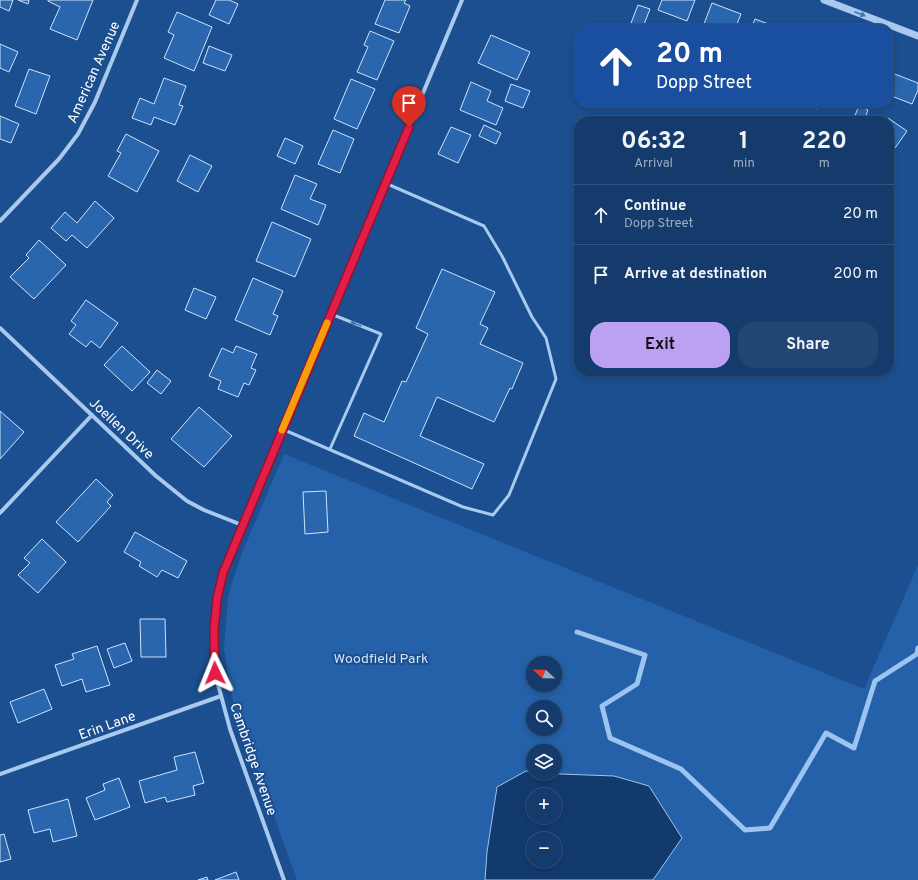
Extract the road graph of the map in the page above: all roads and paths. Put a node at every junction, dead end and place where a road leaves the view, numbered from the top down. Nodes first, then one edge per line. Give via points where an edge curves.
1 (137, 0) edge
2 (462, 0) edge
3 (824, 0) edge
4 (887, 24) edge
5 (894, 27) edge
6 (918, 36) edge
7 (385, 184) junction
8 (0, 221) edge
9 (331, 314) junction
10 (0, 328) edge
11 (92, 415) junction
12 (282, 429) junction
13 (330, 450) junction
14 (0, 513) edge
15 (242, 525) junction
16 (221, 696) junction
17 (0, 774) edge
18 (284, 880) edge

1 - 8 street, American Avenue via 78,134 59,159
2 - 7 street, Cambridge Avenue
3 -> 4 street
5 -> 6 street
7 - 9 street, Cambridge Avenue
7 - 13 lane via 484,226 532,317 546,338 556,379 509,495 493,515 463,507
9 - 12 street, Cambridge Avenue
13 -> 9 lane via 381,334
10 - 11 street, Joellen Drive
11 - 14 street
11 - 15 street, Joellen Drive via 156,476 187,501
12 - 13 lane
12 - 15 street, Cambridge Avenue
15 - 16 street, Cambridge Avenue via 223,573 217,599 214,631 215,673
16 - 17 street, Erin Lane
16 - 18 street, Cambridge Avenue via 230,730

